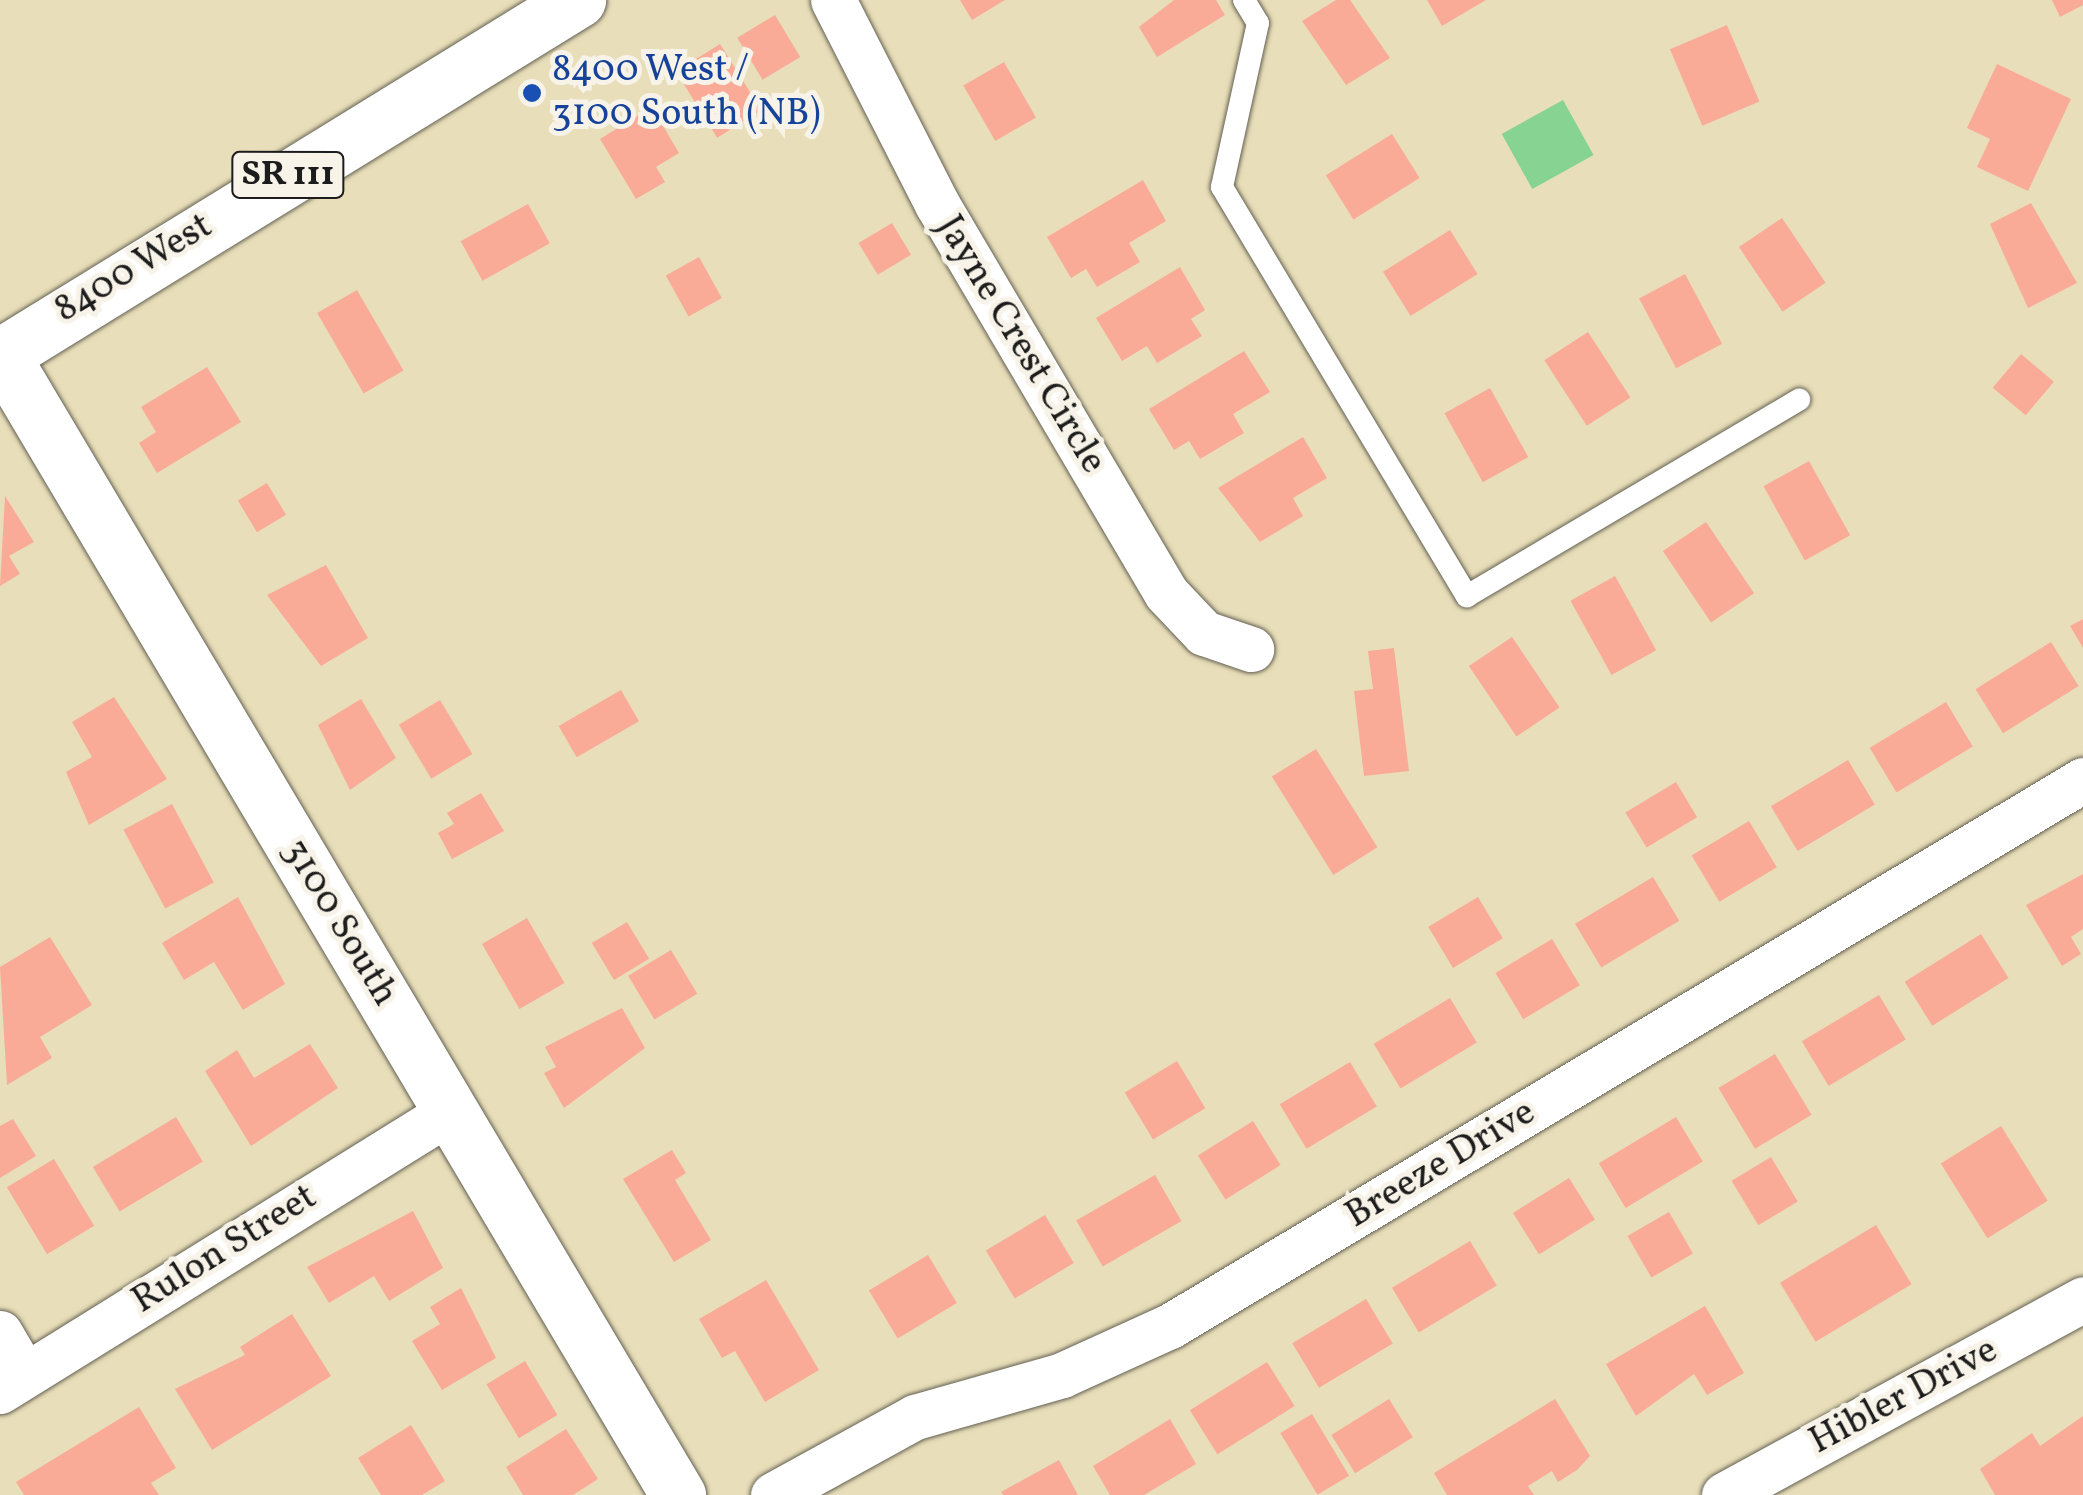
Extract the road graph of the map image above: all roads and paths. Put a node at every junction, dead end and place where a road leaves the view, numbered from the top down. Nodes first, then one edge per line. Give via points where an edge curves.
1 (832, 0) edge
2 (1244, 0) edge
3 (558, 5) edge
4 (0, 354) edge
5 (1799, 400) dead end
6 (1251, 649) dead end
7 (2083, 780) edge
8 (451, 1111) junction
9 (2083, 1299) edge
10 (0, 1334) edge
11 (12, 1382) edge
12 (678, 1495) edge
13 (773, 1495) edge
14 (1724, 1495) edge

1 - 6 street, Jayne Crest Circle via 938,204 1166,593 1204,633
2 - 5 lane via 1258,23 1222,187 1467,596
3 - 4 street, 8400 West / SR 111
4 - 8 street, 3100 South
7 - 13 street, Breeze Drive via 1170,1326 1062,1375 915,1417
8 - 11 street, Rulon Street
8 - 12 street, 3100 South
9 - 14 street, Hibler Drive
10 - 11 street

